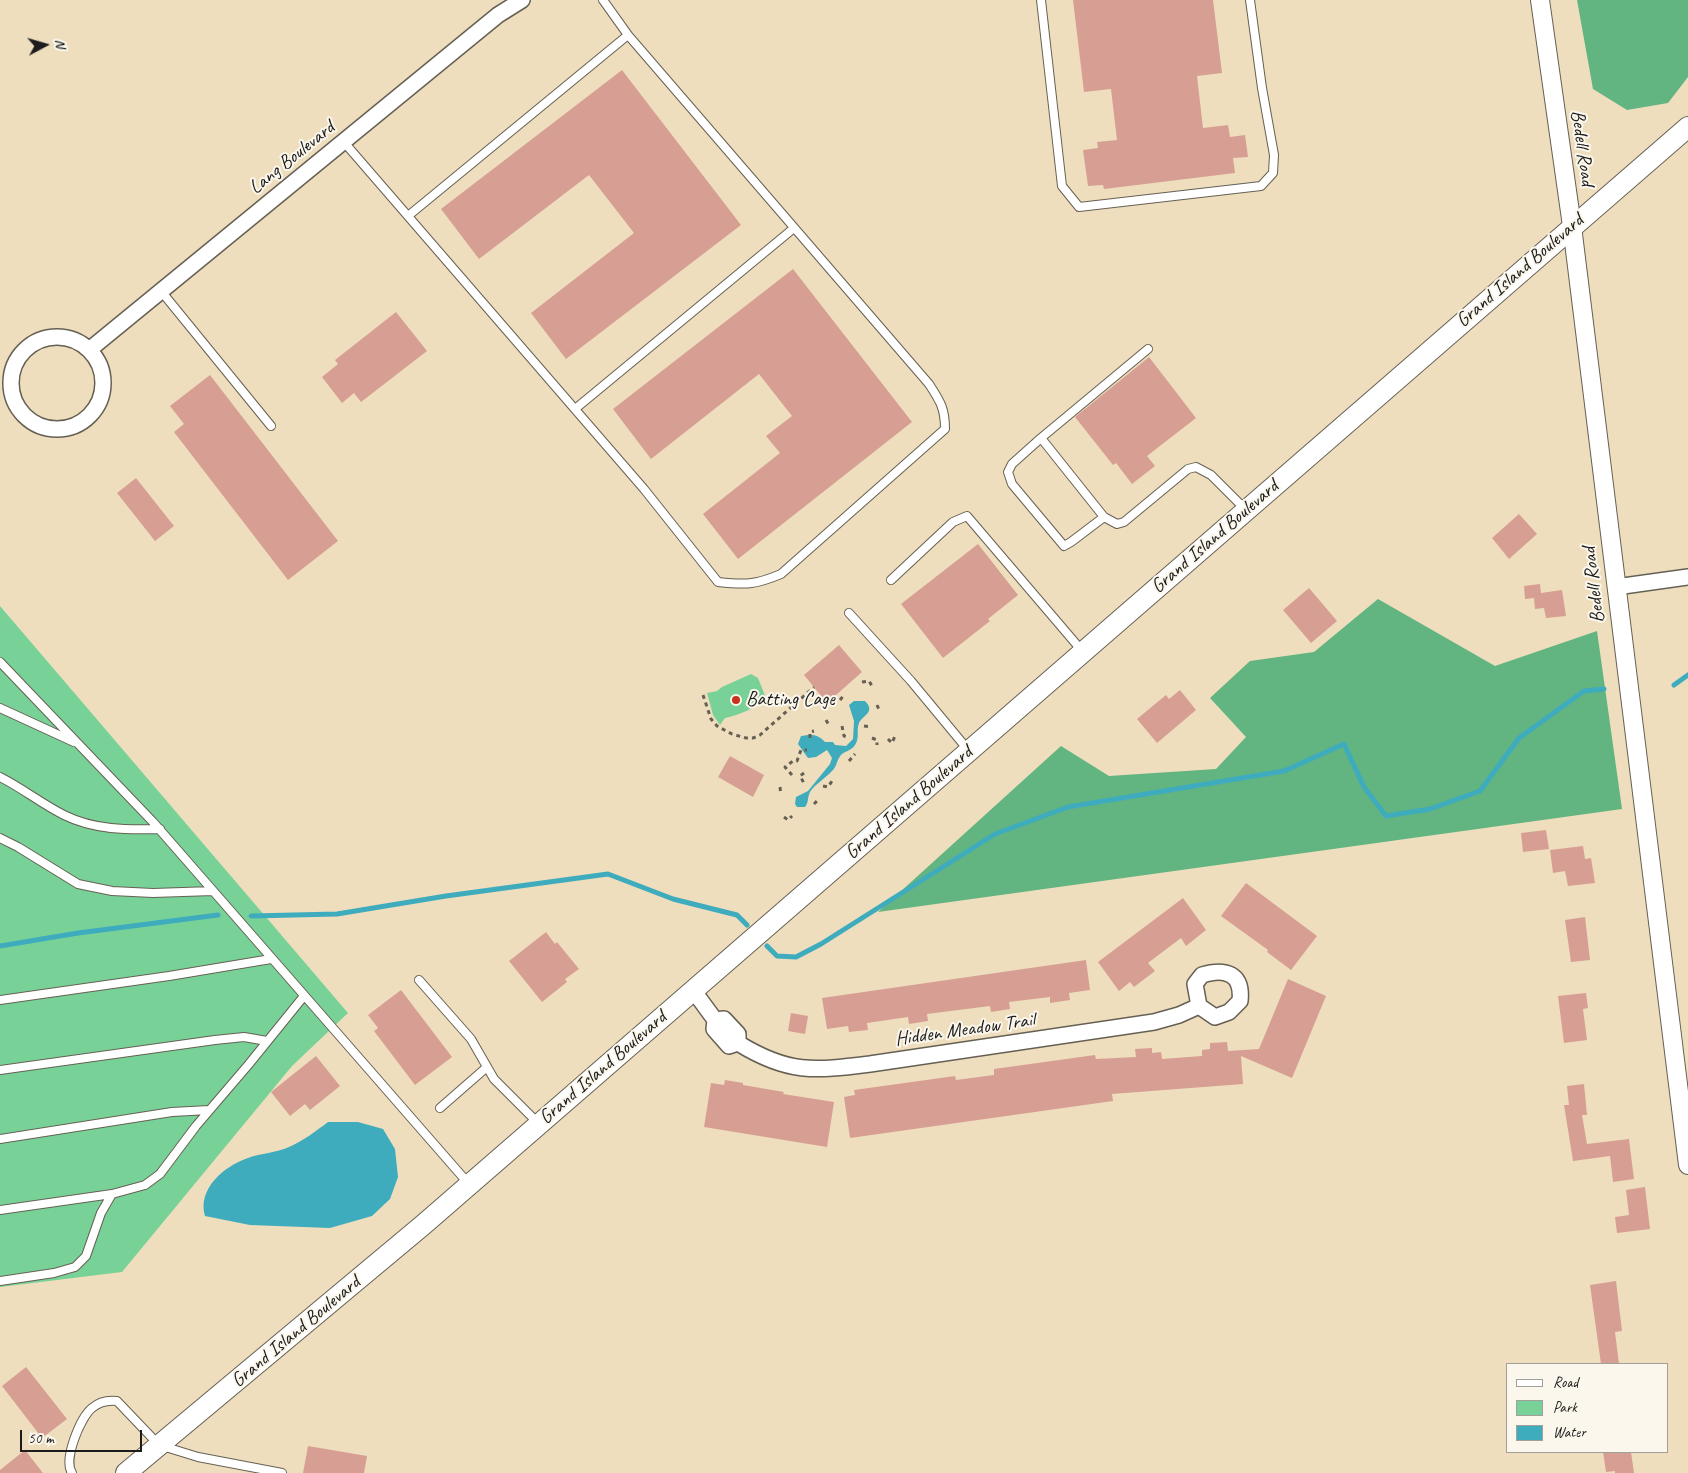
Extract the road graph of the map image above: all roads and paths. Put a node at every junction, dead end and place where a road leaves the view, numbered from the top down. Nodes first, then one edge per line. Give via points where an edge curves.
1 (522, 0) edge
2 (603, 0) edge
3 (1042, 0) edge
4 (1250, 0) edge
5 (1540, 0) edge
6 (628, 35) junction
7 (1688, 127) edge
8 (343, 141) junction
9 (408, 216) junction
10 (1572, 226) junction
11 (794, 228) junction
12 (161, 291) junction
13 (90, 350) junction
14 (1148, 350) dead end
15 (575, 409) junction
16 (271, 426) dead end
17 (1041, 438) junction
18 (1246, 510) junction
19 (1104, 517) junction
20 (1688, 577) edge
21 (890, 580) dead end
22 (1616, 587) junction
23 (849, 613) dead end
24 (1083, 652) junction
25 (0, 662) edge
26 (862, 682) dead end
27 (872, 686) dead end
28 (814, 687) dead end
29 (703, 695) dead end
30 (844, 695) dead end
31 (840, 700) dead end
32 (877, 705) dead end
33 (0, 708) edge
34 (880, 712) dead end
35 (826, 720) dead end
36 (842, 726) dead end
37 (864, 726) dead end
38 (830, 727) dead end
39 (872, 727) dead end
40 (814, 731) dead end
41 (810, 736) dead end
42 (846, 736) dead end
43 (895, 736) dead end
44 (872, 738) dead end
45 (888, 739) dead end
46 (78, 744) junction
47 (877, 745) dead end
48 (807, 750) dead end
49 (969, 751) junction
50 (855, 754) dead end
51 (849, 762) dead end
52 (804, 773) dead end
53 (792, 775) dead end
54 (0, 777) edge
55 (832, 781) dead end
56 (805, 785) dead end
57 (824, 786) dead end
58 (780, 787) dead end
59 (781, 794) dead end
60 (819, 799) dead end
61 (814, 804) dead end
62 (792, 816) dead end
63 (784, 817) dead end
64 (160, 830) junction
65 (0, 838) edge
66 (213, 891) junction
67 (271, 959) junction
68 (420, 980) dead end
69 (693, 990) junction
70 (304, 996) junction
71 (0, 1000) edge
72 (1199, 1006) dead end
73 (268, 1041) junction
74 (487, 1067) junction
75 (0, 1070) edge
76 (440, 1108) dead end
77 (209, 1110) junction
78 (539, 1124) junction
79 (0, 1139) edge
80 (1688, 1165) edge
81 (469, 1185) junction
82 (112, 1194) junction
83 (0, 1210) edge
84 (0, 1281) edge
85 (159, 1446) junction
86 (72, 1473) edge
87 (126, 1473) edge
88 (282, 1473) edge

1 - 8 street, Lang Boulevard via 498,15
2 - 6 lane
3 - 4 lane via 1062,186 1079,207 1261,186 1274,173
5 - 10 street, Bedell Road
6 - 9 lane
6 - 11 lane
7 - 10 main road, Grand Island Boulevard
8 - 9 lane
8 - 12 street, Lang Boulevard
9 - 15 lane
10 - 18 main road, Grand Island Boulevard
10 - 22 street, Bedell Road
11 - 15 lane
11 - 15 lane via 929,384 942,406 945,429 781,574 745,585 718,582
12 - 13 street, Lang Boulevard
12 - 16 lane
13 - 13 street via 61,336 36,341 20,354 13,368 11,389 23,415 36,425 58,430 74,426 89,416 101,395 103,379
14 - 17 lane
17 - 19 lane
17 - 19 lane via 1012,464 1008,472 1012,484 1064,546
18 - 19 lane via 1211,475 1196,467 1188,469 1124,522 1117,524
18 - 24 main road, Grand Island Boulevard
20 - 22 street
21 - 24 lane via 953,522 967,516
22 - 80 street, Bedell Road
23 - 49 lane
24 - 49 main road, Grand Island Boulevard
25 - 46 lane
26 - 27 path via 869,681
28 - 29 path via 753,738 732,734 717,726 711,719
30 - 31 path
32 - 34 path
33 - 46 lane
35 - 38 path
36 - 42 path
37 - 39 path
40 - 41 path via 810,731
43 - 45 path via 892,743
44 - 47 path
46 - 64 lane
48 - 53 path via 800,751 797,761 785,767
49 - 69 main road, Grand Island Boulevard
50 - 51 path
52 - 56 path via 800,776
54 - 64 lane via 65,816 92,825 119,830
55 - 57 path via 828,787
58 - 59 path
60 - 61 path
62 - 63 path via 788,820
64 - 66 lane
65 - 66 lane via 78,884 112,891
66 - 67 lane
67 - 70 lane
67 - 71 lane
68 - 74 lane via 471,1039
69 - 72 street, Hidden Meadow Trail via 716,1020 714,1029 729,1046 738,1043 757,1055 808,1069 827,1069 1154,1022
69 - 78 main road, Grand Island Boulevard
70 - 73 lane
70 - 81 lane
73 - 75 lane via 244,1037 215,1040
73 - 77 lane
74 - 76 lane
74 - 78 lane via 494,1079
77 - 79 lane via 172,1112
77 - 82 lane via 160,1174 145,1185
78 - 81 main road, Grand Island Boulevard
81 - 85 main road, Grand Island Boulevard
82 - 83 lane
82 - 84 lane via 101,1213 86,1256 75,1267
85 - 86 lane via 117,1401 108,1400 91,1409 83,1419 69,1457
85 - 87 main road, Grand Island Boulevard
85 - 88 lane

